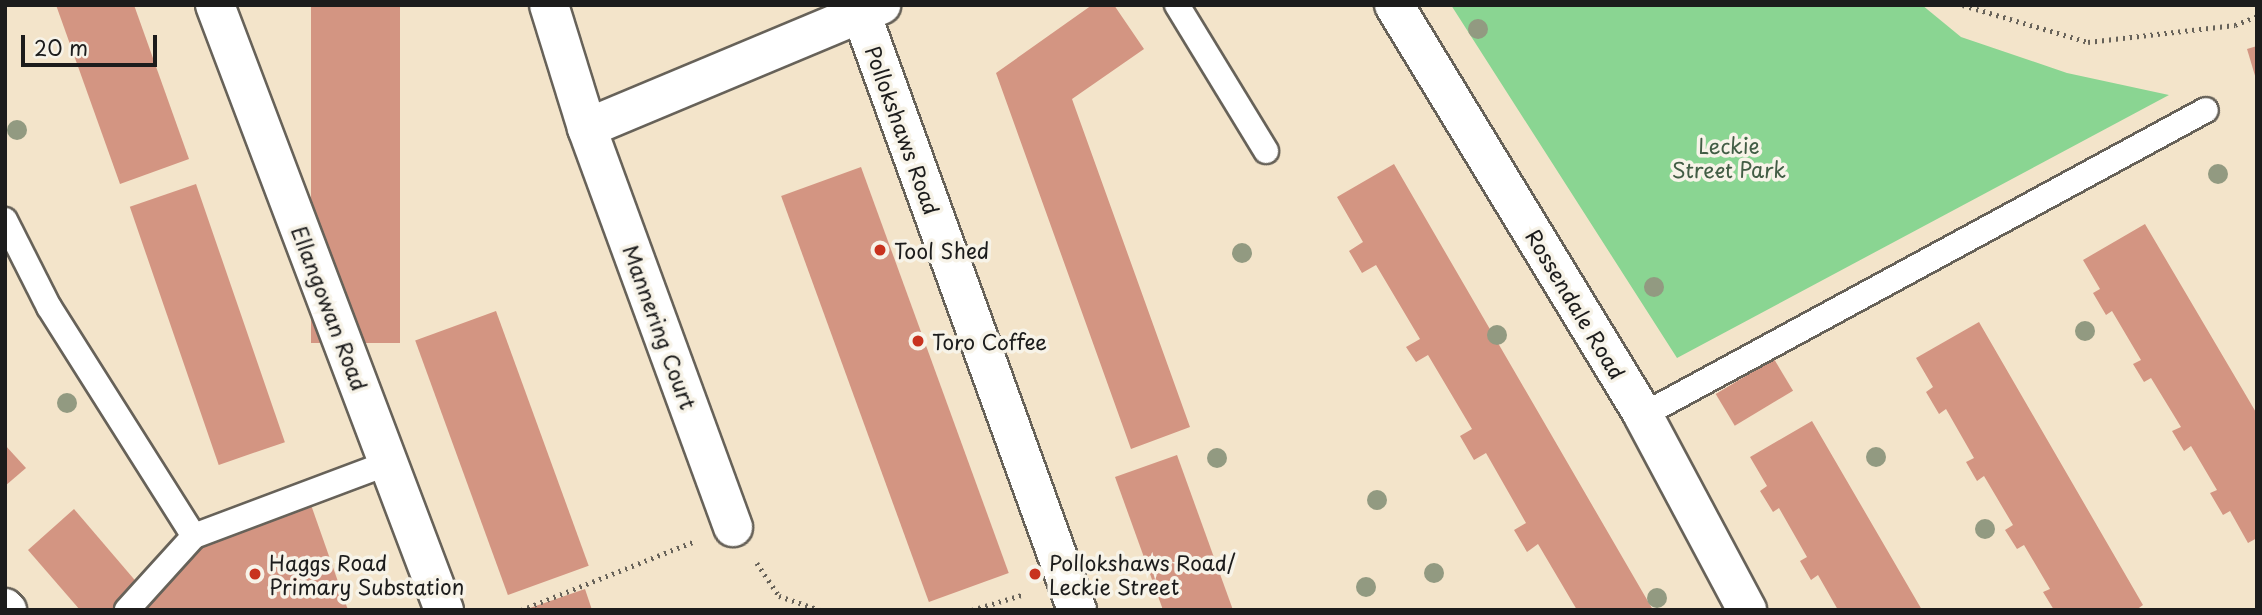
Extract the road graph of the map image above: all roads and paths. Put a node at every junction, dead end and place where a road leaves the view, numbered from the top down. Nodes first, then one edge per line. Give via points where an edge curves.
1 (215, 5) edge
2 (549, 5) edge
3 (1177, 5) edge
4 (1394, 5) edge
5 (1962, 5) edge
6 (867, 8) edge
7 (2257, 16) edge
8 (2206, 110) dead end
9 (587, 128) junction
10 (1266, 151) dead end
11 (5, 220) edge
12 (1643, 415) junction
13 (388, 463) junction
14 (733, 527) junction
15 (194, 536) junction
16 (1071, 596) edge
17 (127, 610) edge
18 (444, 610) edge
19 (521, 610) edge
20 (820, 610) edge
21 (972, 610) edge
22 (1747, 610) edge

1 - 13 street, Ellangowan Road
2 - 9 street, Mannering Court
3 - 10 lane
4 - 12 street, Rossendale Road
5 - 7 path via 2088,42 2235,25
6 - 9 street
6 - 16 street, Pollokshaws Road
8 - 12 lane
9 - 14 street, Mannering Court
11 - 15 lane via 49,307
12 - 22 street, Rossendale Road
13 - 15 lane
13 - 18 street, Ellangowan Road
14 - 19 path
14 - 20 path via 779,596
15 - 17 lane
16 - 21 path

